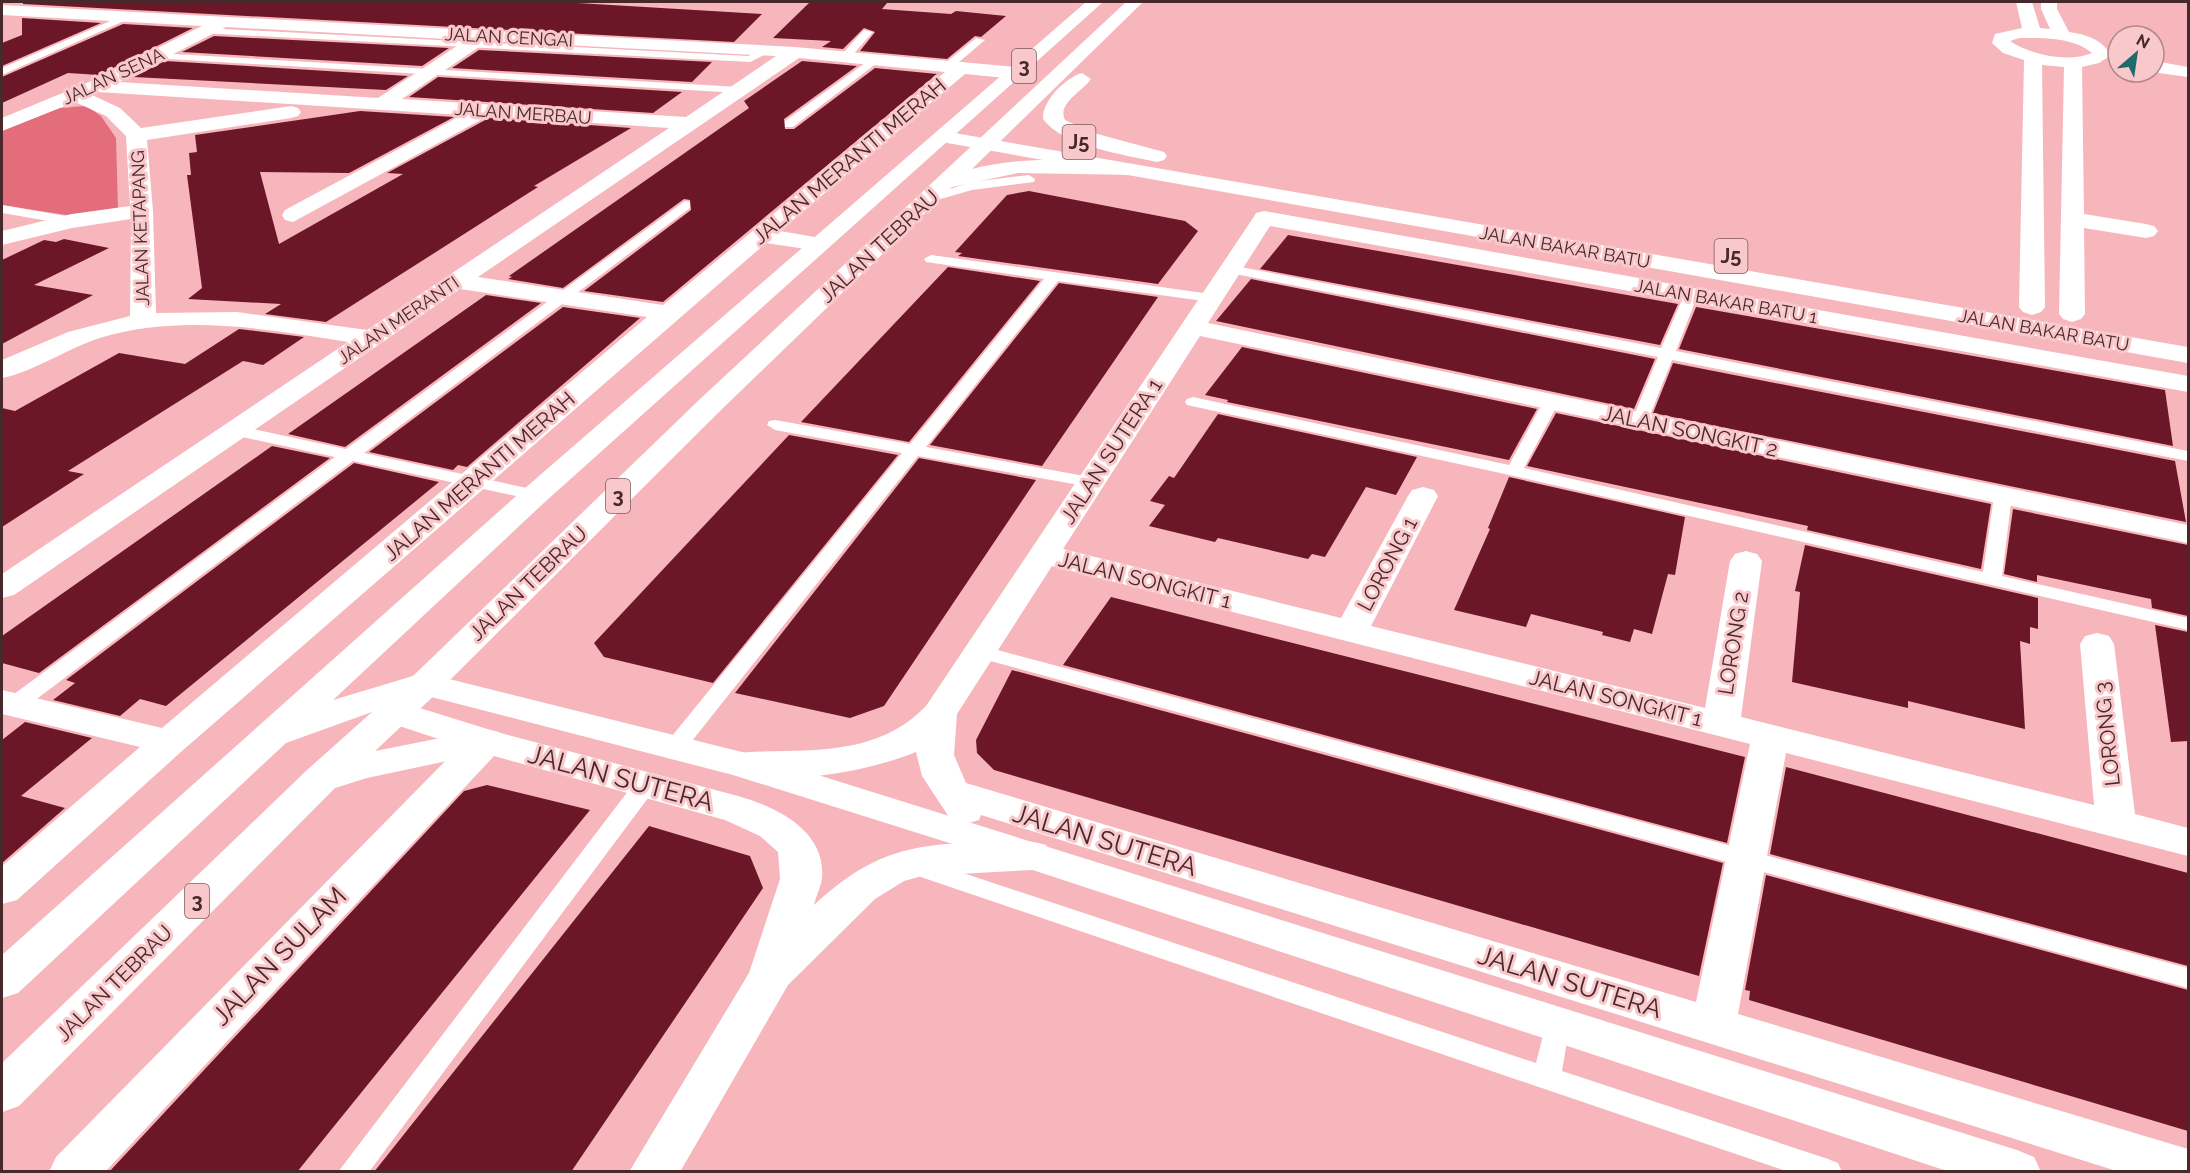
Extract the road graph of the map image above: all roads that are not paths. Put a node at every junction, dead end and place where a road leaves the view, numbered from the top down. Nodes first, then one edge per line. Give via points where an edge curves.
1 (1095, 2) edge
2 (2024, 2) edge
3 (2049, 2) edge
4 (1130, 6) edge
5 (2, 10) edge
6 (22, 11) junction
7 (128, 17) junction
8 (2, 20) edge
9 (214, 27) junction
10 (868, 32) dead end
11 (2032, 32) junction
12 (2063, 36) junction
13 (478, 39) junction
14 (980, 40) dead end
15 (1108, 51) dead end
16 (795, 52) junction
17 (2106, 54) edge
18 (156, 56) junction
19 (2106, 56) edge
20 (845, 57) junction
21 (2033, 57) junction
22 (876, 60) junction
23 (2073, 62) junction
24 (2166, 62) edge
25 (2188, 65) edge
26 (954, 67) junction
27 (1093, 69) dead end
28 (2166, 69) edge
29 (2, 72) edge
30 (430, 72) junction
31 (2188, 72) edge
32 (1016, 73) junction
33 (86, 90) junction
34 (739, 90) junction
35 (355, 102) junction
36 (382, 104) junction
37 (485, 110) junction
38 (959, 122) junction
39 (690, 123) junction
40 (789, 124) dead end
41 (2, 125) edge
42 (136, 135) junction
43 (943, 137) junction
44 (994, 137) junction
45 (1157, 156) junction
46 (1129, 170) junction
47 (1029, 179) dead end
48 (938, 191) junction
49 (685, 205) dead end
50 (2, 209) edge
51 (142, 211) junction
52 (293, 215) dead end
53 (1264, 218) junction
54 (2072, 219) junction
55 (72, 221) junction
56 (1424, 223) junction
57 (2146, 231) dead end
58 (762, 235) junction
59 (2, 238) edge
60 (819, 244) junction
61 (1569, 248) junction
62 (931, 259) dead end
63 (1230, 268) junction
64 (1054, 276) junction
65 (455, 281) junction
66 (561, 297) junction
67 (1211, 298) junction
68 (1688, 302) dead end
69 (668, 313) junction
70 (2052, 313) junction
71 (143, 321) junction
72 (1192, 327) junction
73 (2188, 333) edge
74 (371, 338) junction
75 (1665, 352) junction
76 (2188, 353) edge
77 (2, 370) edge
78 (2188, 386) edge
79 (1193, 402) dead end
80 (1551, 402) junction
81 (1640, 420) junction
82 (775, 425) dead end
83 (234, 430) junction
84 (914, 450) junction
85 (350, 455) junction
86 (2188, 456) edge
87 (1514, 471) junction
88 (472, 482) junction
89 (1090, 482) junction
90 (536, 495) junction
91 (2003, 495) junction
92 (1423, 496) dead end
93 (2188, 534) edge
94 (1043, 554) junction
95 (1746, 561) dead end
96 (1992, 579) junction
97 (2, 588) edge
98 (2188, 624) edge
99 (1351, 632) junction
100 (383, 633) junction
101 (2097, 644) dead end
102 (979, 651) junction
103 (425, 684) junction
104 (8, 703) edge
105 (389, 704) junction
106 (939, 714) junction
107 (1721, 725) junction
108 (1770, 737) junction
109 (486, 741) junction
110 (169, 742) junction
111 (676, 746) junction
112 (250, 753) junction
113 (741, 764) junction
114 (321, 779) junction
115 (646, 784) junction
116 (951, 792) junction
117 (2116, 824) junction
118 (2188, 842) edge
119 (1012, 848) junction
120 (1746, 860) junction
121 (912, 865) junction
122 (2, 890) edge
123 (770, 977) junction
124 (2188, 978) edge
125 (2, 981) edge
126 (1557, 1024) junction
127 (1713, 1026) junction
128 (1547, 1078) junction
129 (2, 1092) edge
130 (2188, 1171) edge
131 (73, 1172) edge
132 (352, 1172) edge
133 (653, 1172) edge
134 (1828, 1172) edge
135 (2017, 1172) edge

1 - 32 main road, JALAN TEBRAU / 3
2 - 11 main road
3 - 12 main road
4 - 15 main road
4 - 44 main road, JALAN TEBRAU / 3
5 - 6 main road, JALAN CENGAI
6 - 7 main road, JALAN CENGAI
6 - 8 main road
7 - 9 main road, JALAN CENGAI
7 - 29 lane
9 - 13 main road, JALAN CENGAI
9 - 18 main road, JALAN SENA
10 - 20 lane
11 - 12 main road
11 - 21 main road via 2006,35 2001,43
12 - 17 main road via 2089,43
13 - 16 main road, JALAN CENGAI
13 - 30 main road
14 - 26 lane
16 - 20 main road, JALAN CENGAI
16 - 34 main road, JALAN MERANTI
18 - 30 lane
18 - 33 main road, JALAN SENA
19 - 23 main road
20 - 22 main road, JALAN CENGAI
21 - 23 main road
21 - 70 main road
22 - 26 main road, JALAN CENGAI
22 - 40 lane
23 - 54 main road
24 - 25 main road
26 - 32 main road, JALAN CENGAI
26 - 58 main road, JALAN MERANTI MERAH
27 - 45 main road via 1059,100 1054,110 1055,123 1063,129
28 - 31 main road
30 - 34 lane
30 - 36 main road
32 - 38 main road, JALAN TEBRAU / 3
33 - 35 main road, JALAN MERBAU
33 - 41 main road, JALAN SENA
33 - 42 main road, JALAN KETAPANG
34 - 39 main road, JALAN MERANTI
35 - 36 main road, JALAN MERBAU
35 - 42 main road, JALAN MERBAU
36 - 37 main road, JALAN MERBAU
37 - 39 main road, JALAN MERBAU
37 - 52 main road
38 - 43 main road, JALAN TEBRAU / 3
38 - 44 main road, JALAN BAKAR BATU / J5
39 - 65 main road, JALAN MERANTI
42 - 51 main road, JALAN KETAPANG
43 - 44 main road, JALAN BAKAR BATU / J5
43 - 60 main road, JALAN TEBRAU / 3
44 - 45 main road, JALAN BAKAR BATU / J5
44 - 46 main road, JALAN BAKAR BATU / J5
44 - 48 main road, JALAN TEBRAU / 3
45 - 70 main road, JALAN BAKAR BATU / J5
46 - 48 main road via 1024,165 986,170
46 - 56 main road, JALAN BAKAR BATU / J5
47 - 48 lane
48 - 103 main road, JALAN TEBRAU / 3
49 - 66 lane
50 - 55 lane
51 - 55 main road
51 - 71 main road, JALAN KETAPANG
53 - 56 main road via 1301,212 1388,223
53 - 63 main road, JALAN SUTERA 1
53 - 78 main road, JALAN BAKAR BATU 1
54 - 57 main road
54 - 70 main road
55 - 59 main road
56 - 61 main road, JALAN BAKAR BATU / J5
58 - 60 main road
58 - 69 main road, JALAN MERANTI MERAH
60 - 90 main road, JALAN TEBRAU / 3
61 - 70 main road via 2002,318
61 - 76 main road, JALAN BAKAR BATU / J5
62 - 64 lane
63 - 67 main road, JALAN SUTERA 1
63 - 75 lane
64 - 67 lane
64 - 84 lane
65 - 66 main road
65 - 74 main road, JALAN MERANTI
66 - 69 main road
66 - 85 lane
67 - 72 main road, JALAN SUTERA 1
68 - 75 lane
69 - 88 main road, JALAN MERANTI MERAH
70 - 73 main road, JALAN BAKAR BATU / J5
70 - 76 main road via 2100,334
71 - 74 main road via 198,316
71 - 77 main road via 102,329
72 - 80 main road, JALAN SONGKIT 2
72 - 89 main road, JALAN SUTERA 1
74 - 83 main road, JALAN MERANTI
75 - 81 lane
75 - 86 lane
79 - 87 lane
80 - 81 main road, JALAN SONGKIT 2
80 - 87 lane
81 - 91 main road, JALAN SONGKIT 2
82 - 84 lane
83 - 85 lane
83 - 97 main road, JALAN MERANTI
84 - 89 lane
84 - 111 lane
85 - 88 lane
85 - 104 lane
87 - 96 lane
88 - 90 lane
88 - 110 main road, JALAN MERANTI MERAH
89 - 94 main road, JALAN SUTERA 1
90 - 100 main road, JALAN TEBRAU / 3
91 - 93 main road, JALAN SONGKIT 2
91 - 96 lane
92 - 99 main road, LORONG 1
94 - 99 main road, JALAN SONGKIT 1
94 - 102 main road, JALAN SUTERA 1
95 - 107 main road, LORONG 2
96 - 98 lane
99 - 107 main road, JALAN SONGKIT 1
100 - 105 main road via 373,651 372,672
100 - 112 main road, JALAN TEBRAU / 3
101 - 117 main road, LORONG 3
102 - 106 main road, JALAN SUTERA 1
102 - 120 lane
103 - 105 main road
103 - 111 main road, JALAN SUTERA
104 - 110 main road
105 - 109 main road, JALAN SUTERA
105 - 112 main road via 302,723
105 - 114 main road, JALAN TEBRAU / 3
106 - 113 main road, JALAN SUTERA 1 via 922,731 900,744 866,754 787,766
106 - 116 main road, JALAN SUTERA 1 via 933,753 939,776
107 - 108 main road, JALAN SONGKIT 1
108 - 117 main road, JALAN SONGKIT 1
108 - 120 main road
109 - 114 main road via 362,766
109 - 115 main road, JALAN SUTERA
109 - 131 main road, JALAN SULAM
110 - 122 main road, JALAN MERANTI MERAH
111 - 113 main road, JALAN SUTERA
112 - 125 main road, JALAN TEBRAU / 3
113 - 119 main road, JALAN SUTERA
114 - 129 main road, JALAN TEBRAU / 3
115 - 123 main road, JALAN SUTERA via 751,815 783,833 796,846 803,864 801,879
115 - 132 lane
116 - 119 main road, JALAN SUTERA 1
116 - 127 main road, JALAN SUTERA
117 - 118 main road, JALAN SONGKIT 1
119 - 121 main road, JALAN SUTERA
119 - 126 main road, JALAN SUTERA
120 - 124 lane
120 - 127 main road
121 - 123 main road, JALAN SUTERA via 890,870 868,883
121 - 128 lane
123 - 133 main road
126 - 128 lane
126 - 135 main road, JALAN SUTERA
127 - 130 main road, JALAN SUTERA
128 - 134 lane

